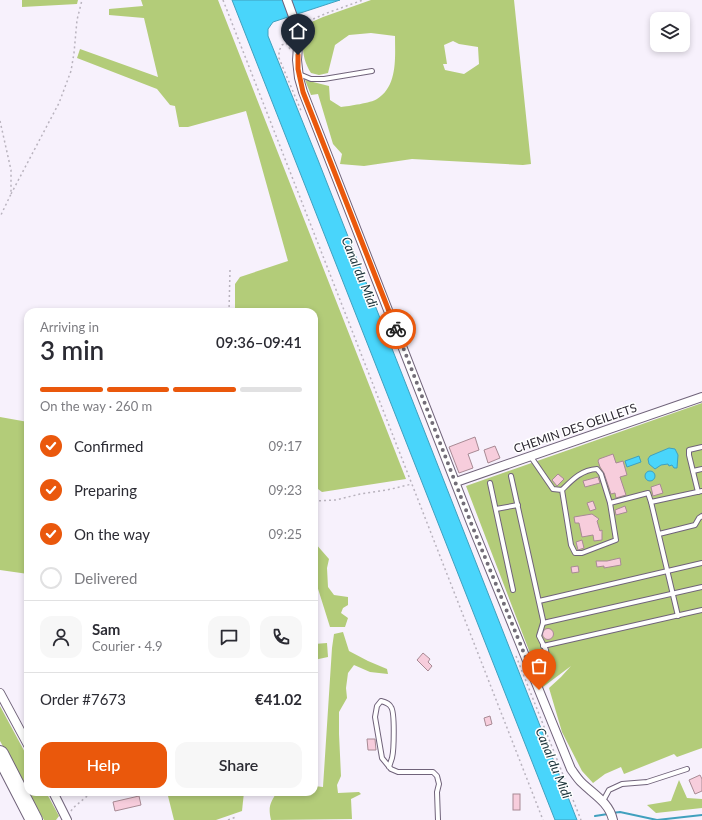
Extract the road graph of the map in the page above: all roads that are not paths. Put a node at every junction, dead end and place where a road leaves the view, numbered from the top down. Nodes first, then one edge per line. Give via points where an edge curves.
1 (287, 0) edge
2 (372, 71) dead end
3 (299, 73) junction
4 (702, 397) edge
5 (702, 447) edge
6 (531, 457) junction
7 (702, 469) edge
8 (693, 471) junction
9 (511, 476) dead end
10 (456, 482) junction
11 (490, 483) dead end
12 (562, 490) junction
13 (700, 492) edge
14 (610, 502) junction
15 (651, 502) junction
16 (518, 505) junction
17 (496, 509) junction
18 (702, 516) edge
19 (659, 534) junction
20 (702, 563) edge
21 (667, 571) junction
22 (702, 587) edge
23 (513, 590) dead end
24 (672, 594) junction
25 (539, 601) junction
26 (702, 610) edge
27 (678, 616) junction
28 (543, 623) junction
29 (543, 646) junction
30 (534, 677) junction
31 (0, 693) edge
32 (24, 738) edge
33 (0, 754) edge
34 (389, 767) junction
35 (0, 768) edge
36 (687, 769) dead end
37 (56, 796) edge
38 (603, 800) junction
39 (69, 817) edge
40 (613, 818) edge
41 (26, 820) edge
42 (34, 820) edge
43 (438, 820) edge

1 - 3 street via 300,38 297,60
2 - 3 lane via 324,79 312,79
3 - 10 street via 305,97
4 - 6 street, CHEMIN DES OEILLETS
5 - 8 lane via 689,450
6 - 10 street, CHEMIN DES OEILLETS
6 - 12 lane via 553,490
7 - 8 lane
8 - 13 lane
9 - 16 lane
10 - 30 street
11 - 17 lane
12 - 14 lane via 576,476 597,469
12 - 14 lane via 571,545 575,553 582,553 616,540
13 - 15 lane
14 - 15 lane via 648,493
15 - 19 lane
16 - 17 lane
16 - 25 lane
17 - 23 lane
18 - 19 lane via 695,525
19 - 21 lane
20 - 21 lane
21 - 24 lane
21 - 25 lane
22 - 24 lane
24 - 27 lane
24 - 28 lane
25 - 28 lane
26 - 27 lane
27 - 29 lane
28 - 29 lane via 539,636
29 - 30 lane via 549,669
30 - 38 street via 570,769
31 - 32 street
33 - 42 highway
34 - 34 lane via 382,758 375,717 377,706 381,702 386,702 394,712 392,758
34 - 43 lane via 398,772 432,772 437,776
35 - 41 highway
36 - 38 lane via 647,782 622,784 609,790
37 - 39 street
38 - 40 street

